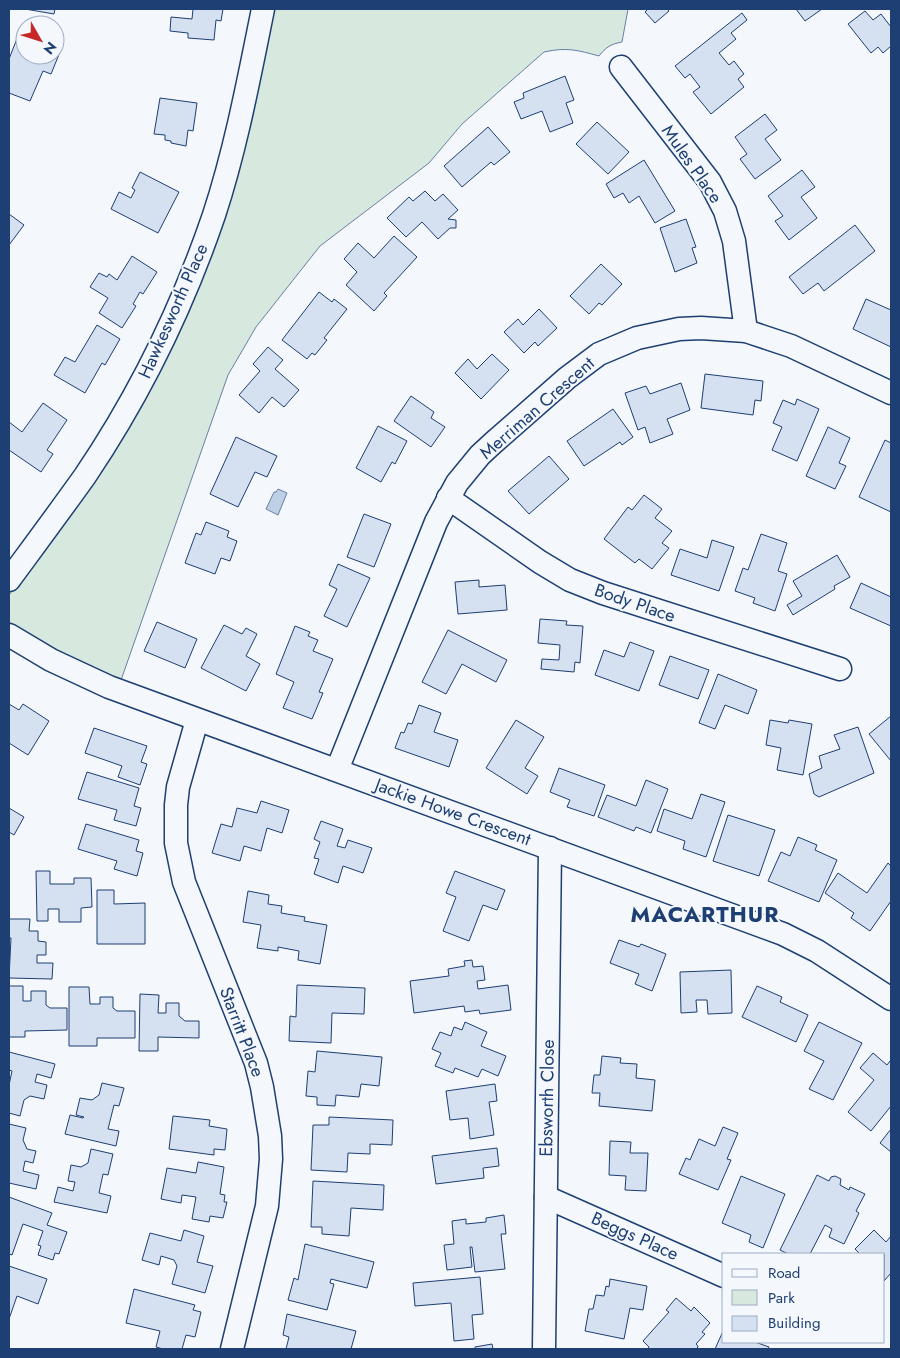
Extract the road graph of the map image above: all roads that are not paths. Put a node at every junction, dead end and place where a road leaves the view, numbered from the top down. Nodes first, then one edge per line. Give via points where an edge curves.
1 (263, 9) edge
2 (621, 67) dead end
3 (746, 331) junction
4 (891, 393) edge
5 (448, 498) junction
6 (9, 580) edge
7 (9, 635) edge
8 (840, 670) dead end
9 (198, 720) junction
10 (336, 770) junction
11 (550, 848) junction
12 (891, 999) edge
13 (546, 1197) junction
14 (722, 1275) edge
15 (232, 1349) edge
16 (544, 1349) edge

1 - 6 street, Hawkesworth Place via 241,119 214,214 179,305 136,392 103,446 64,506
2 - 3 street, Mules Place via 710,182 725,211 734,241
3 - 4 street, Merriman Crescent via 790,346
3 - 5 street, Merriman Crescent via 679,329 637,338 599,354 493,443
5 - 8 street, Body Place via 570,580
5 - 10 street, Merriman Crescent
7 - 9 street, Jackie Howe Crescent via 51,660 109,687
9 - 10 street, Jackie Howe Crescent
9 - 15 street, Starritt Place via 178,787 176,843 184,882 256,1063 270,1136 267,1206
10 - 11 street, Jackie Howe Crescent
11 - 12 street, Jackie Howe Crescent via 783,934 817,951
11 - 13 street, Ebsworth Close
13 - 14 street, Beggs Place
13 - 16 street, Ebsworth Close

